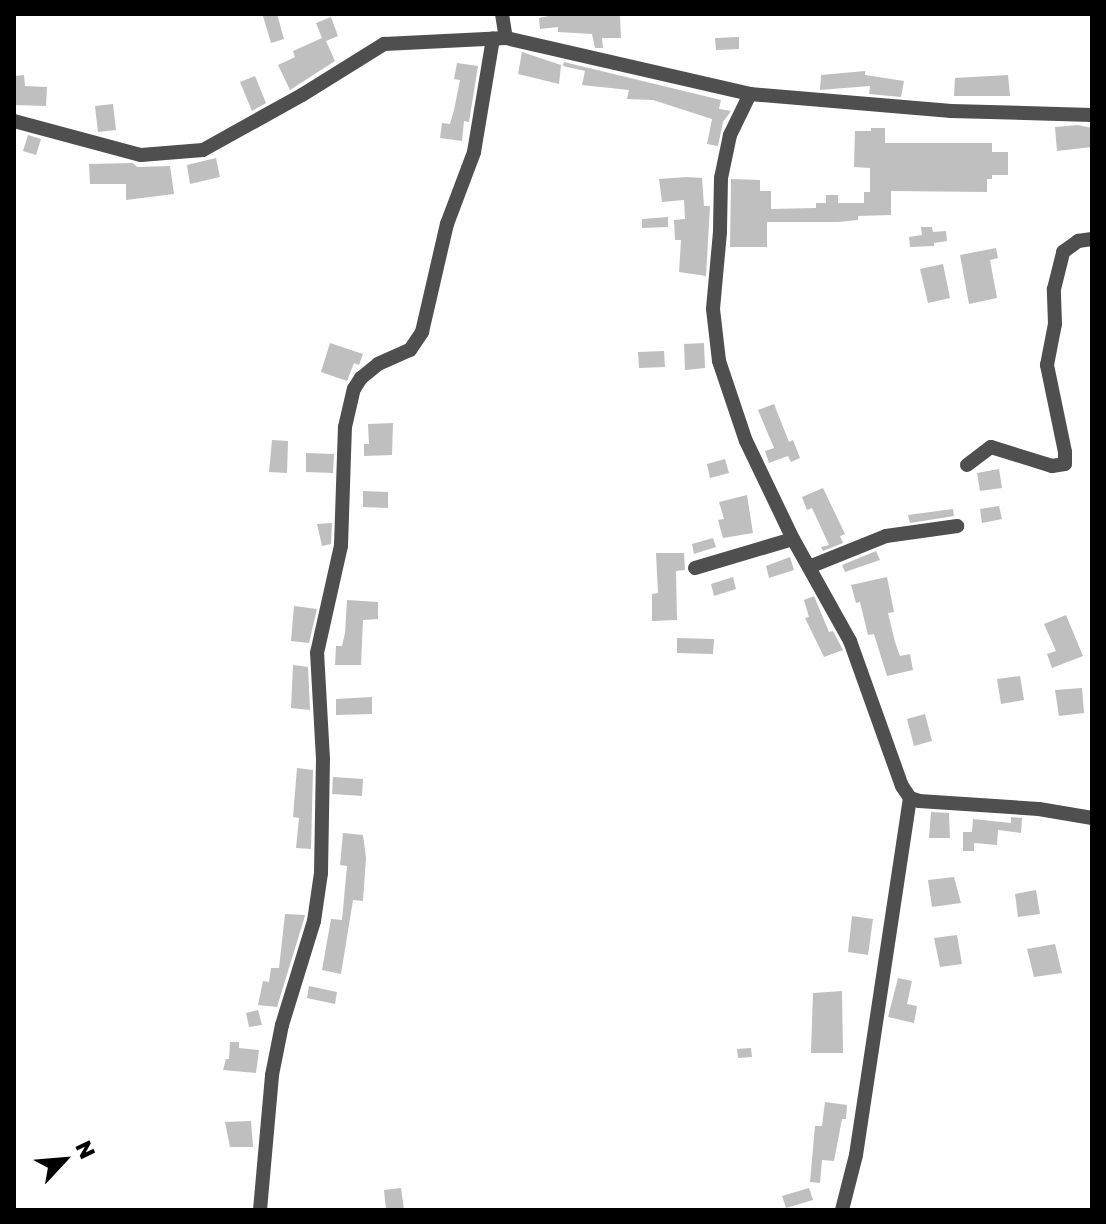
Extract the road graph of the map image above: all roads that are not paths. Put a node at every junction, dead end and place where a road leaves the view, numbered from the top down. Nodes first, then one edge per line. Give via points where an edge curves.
1 (502, 14) edge
2 (499, 38) junction
3 (750, 94) junction
4 (1092, 115) edge
5 (14, 121) edge
6 (1092, 239) edge
7 (967, 465) dead end
8 (957, 526) dead end
9 (793, 539) junction
10 (809, 567) junction
11 (695, 568) dead end
12 (910, 798) junction
13 (1092, 818) edge
14 (260, 1210) edge
15 (842, 1210) edge

1 - 2 street
2 - 3 street
2 - 5 street via 384,44 203,150 141,155
2 - 14 street via 477,138 447,224 422,332 410,350 361,378 345,427 341,546 317,653 323,759 321,873 314,921 272,1075
3 - 4 street via 937,110
3 - 9 street via 724,154 713,322 736,418
6 - 7 street via 1063,252 1054,289 1055,324 1047,365 1065,464 1052,466 991,447
8 - 10 street via 886,536
9 - 10 street
9 - 11 street
10 - 12 street via 850,641 878,727
12 - 13 street
12 - 15 street via 856,1155

